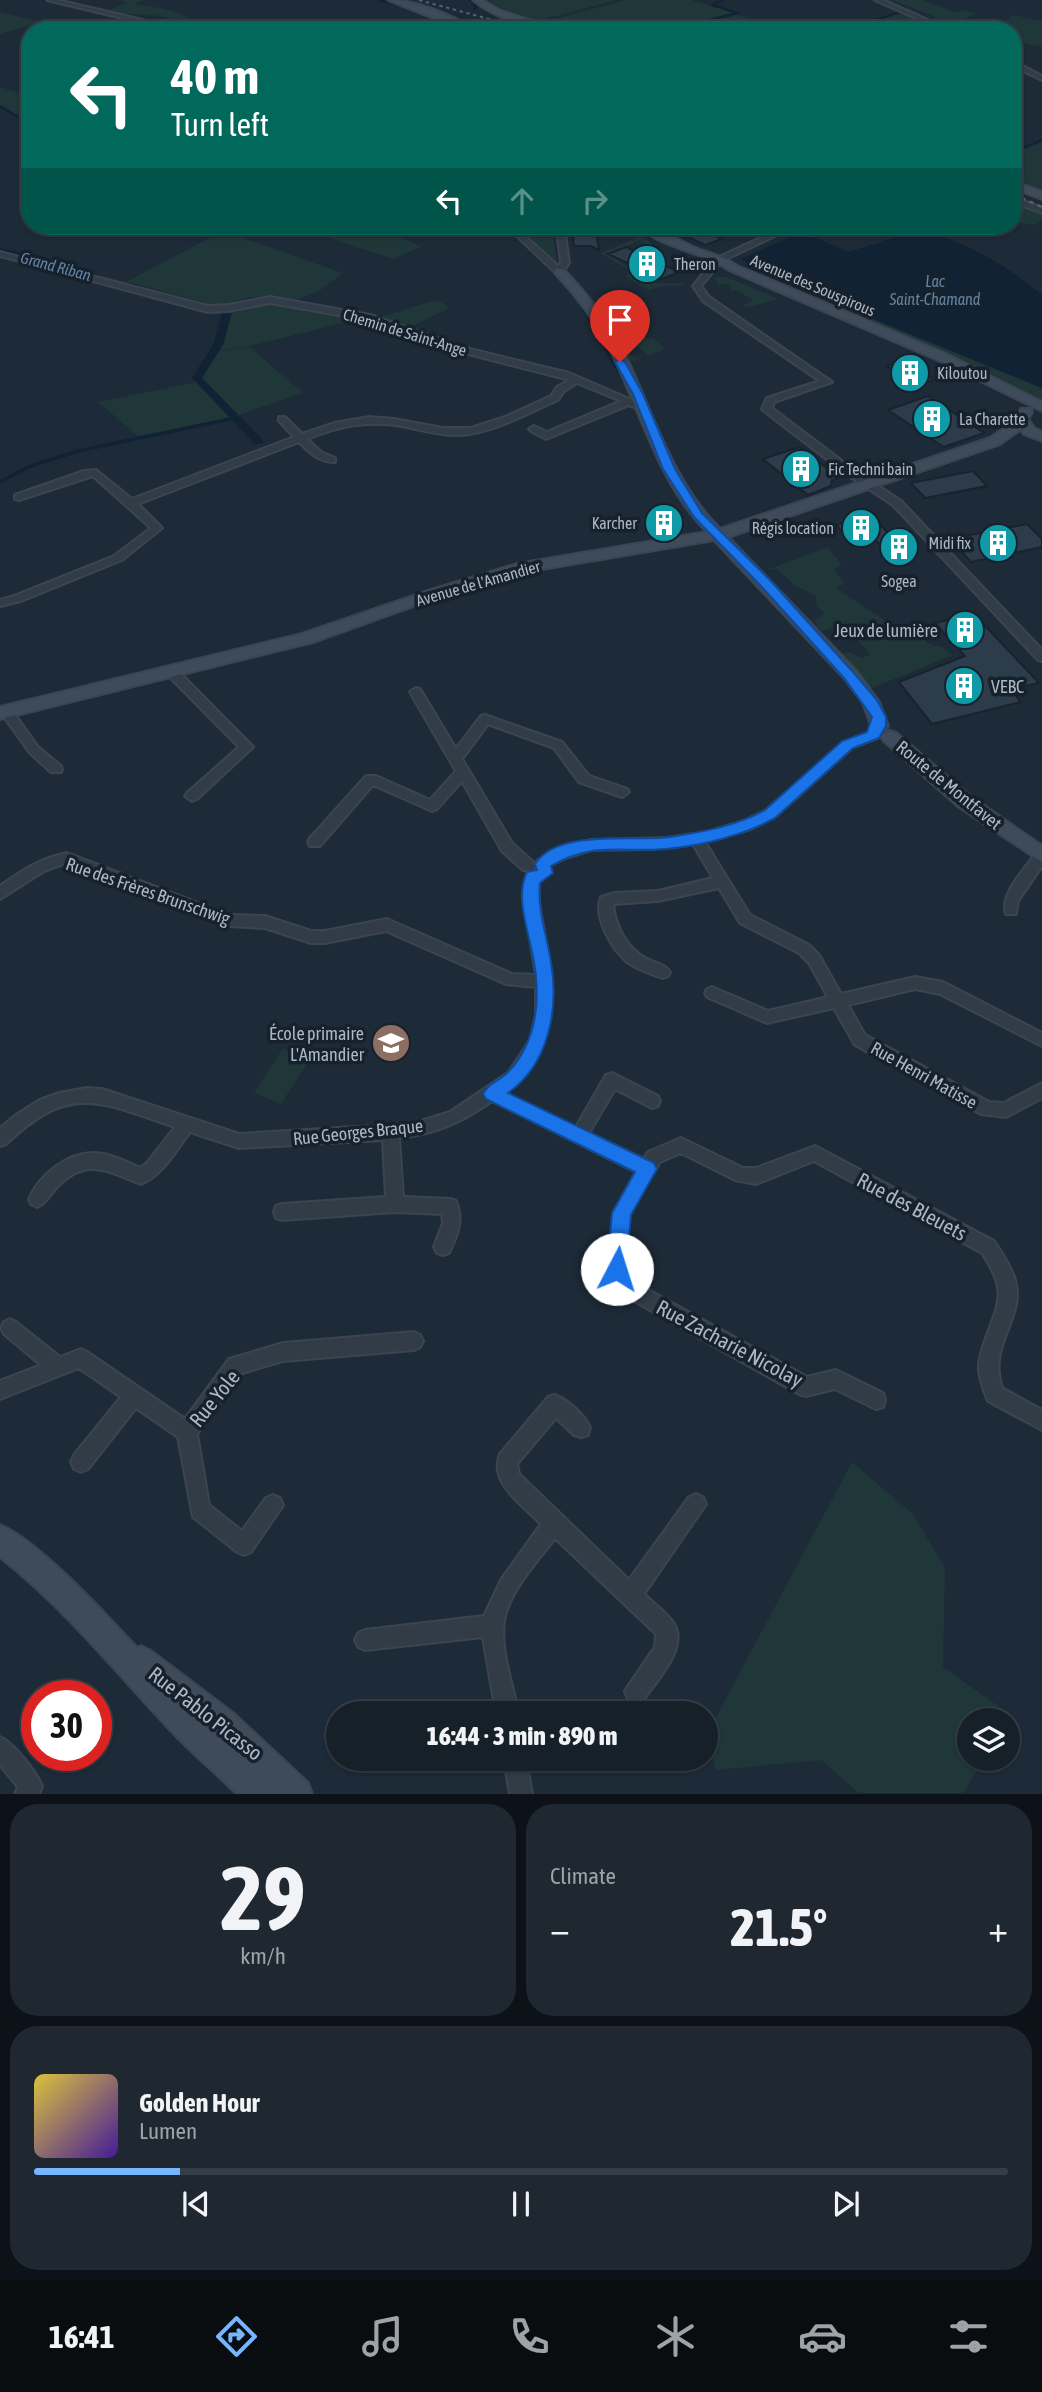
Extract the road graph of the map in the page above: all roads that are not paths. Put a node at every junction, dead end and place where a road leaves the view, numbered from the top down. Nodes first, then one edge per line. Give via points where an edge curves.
1 (50, 0) edge
2 (392, 0) edge
3 (477, 0) edge
4 (878, 0) edge
5 (142, 21) edge
6 (451, 21) edge
7 (525, 21) edge
8 (926, 21) edge
9 (1022, 68) edge
10 (1042, 78) edge
11 (1022, 188) edge
12 (1042, 196) edge
13 (1022, 202) edge
14 (1042, 211) edge
15 (520, 235) edge
16 (561, 235) edge
17 (656, 235) edge
18 (773, 235) edge
19 (0, 254) edge
20 (715, 263) junction
21 (559, 271) junction
22 (578, 379) junction
23 (628, 402) junction
24 (643, 407) junction
25 (1042, 407) edge
26 (282, 419) dead end
27 (1022, 419) junction
28 (534, 429) dead end
29 (300, 438) junction
30 (1042, 438) edge
31 (995, 441) junction
32 (332, 460) dead end
33 (870, 485) junction
34 (19, 497) dead end
35 (131, 503) junction
36 (698, 515) junction
37 (748, 525) junction
38 (718, 535) junction
39 (736, 552) junction
40 (0, 603) edge
41 (1042, 657) edge
42 (170, 670) junction
43 (416, 692) dead end
44 (3, 712) edge
45 (881, 733) junction
46 (455, 759) junction
47 (56, 769) dead end
48 (463, 772) junction
49 (622, 793) dead end
50 (192, 796) dead end
51 (695, 838) junction
52 (315, 842) dead end
53 (1042, 856) edge
54 (534, 869) junction
55 (720, 881) junction
56 (0, 894) edge
57 (1011, 910) dead end
58 (663, 972) dead end
59 (543, 981) junction
60 (712, 993) dead end
61 (838, 1002) junction
62 (1042, 1040) edge
63 (1042, 1090) edge
64 (492, 1094) junction
65 (652, 1101) dead end
66 (186, 1125) junction
67 (391, 1132) junction
68 (2, 1133) edge
69 (579, 1136) junction
70 (647, 1169) junction
71 (37, 1199) dead end
72 (395, 1204) junction
73 (282, 1212) dead end
74 (443, 1247) dead end
75 (10, 1328) dead end
76 (414, 1341) dead end
77 (58, 1367) junction
78 (0, 1390) edge
79 (134, 1395) junction
80 (876, 1401) dead end
81 (1042, 1421) edge
82 (581, 1428) dead end
83 (187, 1432) junction
84 (81, 1462) dead end
85 (696, 1504) dead end
86 (273, 1505) dead end
87 (554, 1523) junction
88 (0, 1539) edge
89 (630, 1596) junction
90 (493, 1625) junction
91 (109, 1639) junction
92 (365, 1640) dead end
93 (636, 1691) dead end
94 (505, 1701) edge
95 (0, 1748) edge
96 (517, 1771) edge
97 (26, 1794) edge
98 (260, 1794) edge
99 (297, 1794) edge
100 (520, 1794) edge

1 - 5 street
2 - 6 main road
3 - 7 main road
4 - 8 street
9 - 10 street
11 - 12 main road
13 - 14 street
15 - 21 street
16 - 21 street via 565,263
17 - 20 main road, Avenue des Souspirous
18 - 20 street
19 - 22 street, Chemin de Saint-Ange via 208,309 270,300 370,318 467,351
20 - 25 main road, Avenue des Souspirous via 966,368
20 - 27 main road, Avenue des Souspirous via 962,373 1007,399
20 - 33 street via 697,286 706,299 827,382 770,400 767,409
21 - 24 main road, Route de Montfavet via 592,308
22 - 23 street, Chemin de Saint-Ange
22 - 29 street via 560,389 555,398 472,430 436,431 358,419
23 - 24 street, Chemin de Saint-Ange
23 - 28 street via 546,436
24 - 36 main road, Route de Montfavet via 669,469
25 - 27 main road, Avenue de l'Amandier
26 - 29 street
27 - 30 main road, Avenue des Souspirous via 1029,431
27 - 31 main road, Avenue de l'Amandier
29 - 32 street
29 - 35 street
30 - 31 main road, Avenue de l'Amandier
31 - 33 main road, Avenue de l'Amandier
33 - 37 main road, Avenue de l'Amandier
33 - 41 street via 897,503
34 - 35 street via 96,473
35 - 40 street via 157,528 128,553
36 - 37 main road
36 - 38 main road, Route de Montfavet
37 - 38 main road, Avenue de l'Amandier
37 - 39 main road
38 - 39 main road, Route de Montfavet
38 - 42 main road, Avenue de l'Amandier via 517,569 307,638
39 - 45 main road, Route de Montfavet via 861,689 879,717
42 - 44 main road, Avenue de l'Amandier
42 - 50 street via 247,747
43 - 46 street
44 - 47 street
45 - 51 street via 848,745 770,814 744,826
45 - 53 main road, Route de Montfavet via 964,801
46 - 48 street
46 - 49 street via 485,719 558,745 584,779
48 - 52 street via 432,806 371,779
48 - 54 street via 507,848
51 - 54 street via 584,845
51 - 55 street, Rue Henri Matisse
53 - 57 street via 1011,900
54 - 59 street, Rue Georges Braque via 530,895
55 - 58 street via 669,895 606,901 605,910 627,952
55 - 61 street, Rue Henri Matisse via 745,919 804,949 814,959
56 - 59 street, Rue des Frères Brunschwig via 38,866 67,858 229,920 276,925 311,937 387,925 511,979
59 - 64 street, Rue Georges Braque via 544,1015 537,1042 514,1078
60 - 61 street via 767,1017
61 - 62 street via 915,983 943,988
61 - 63 street, Rue Henri Matisse via 860,1040 987,1109 1006,1110
64 - 67 street, Rue Georges Braque via 454,1117
64 - 69 street
65 - 69 street via 612,1080
66 - 67 street, Rue Georges Braque via 239,1141
66 - 68 street, Rue Georges Braque via 86,1094 44,1104
66 - 71 street via 153,1168 141,1176 103,1161 72,1165 51,1180
67 - 72 street
69 - 70 street
70 - 80 street, Rue Zacharie Nicolay via 621,1213 617,1269 625,1286 806,1387 836,1379
70 - 81 street, Rue des Bleuets via 654,1157 681,1145 741,1175 757,1176 814,1153 988,1247 1004,1267 1009,1303 987,1364 995,1394
72 - 73 street
72 - 74 street via 450,1207 452,1223
75 - 77 street
76 - 83 street, Rue Yole via 284,1352 236,1366
77 - 78 street, Rue Yole
77 - 79 street, Rue Yole via 81,1357
79 - 83 street, Rue Yole
79 - 84 street
82 - 87 street via 555,1404 507,1461 510,1479
83 - 86 street via 200,1510 244,1545
85 - 89 street
87 - 89 street
87 - 90 street via 511,1583
88 - 91 main road, Rue Pablo Picasso
89 - 93 street via 666,1630 666,1650
90 - 92 street
90 - 94 street
91 - 98 main road, Rue Pablo Picasso via 189,1727
91 - 99 main road, Rue Pablo Picasso via 214,1714 261,1754
95 - 97 street via 32,1786
96 - 100 street

